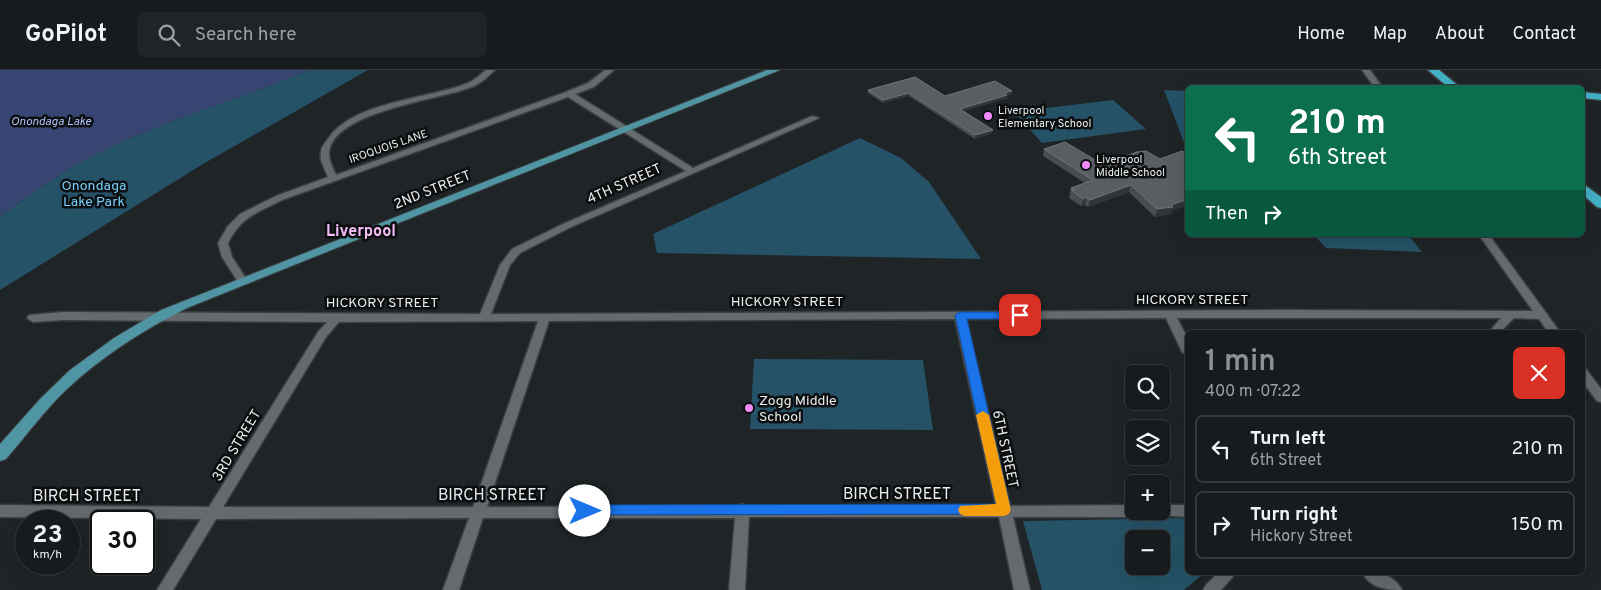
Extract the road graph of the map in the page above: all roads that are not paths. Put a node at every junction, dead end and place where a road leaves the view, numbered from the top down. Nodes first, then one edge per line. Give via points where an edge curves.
1 (491, 70) edge
2 (610, 70) edge
3 (775, 70) edge
4 (1366, 70) edge
5 (1428, 70) edge
6 (1433, 70) edge
7 (1376, 85) edge
8 (1446, 85) edge
9 (1452, 85) edge
10 (569, 94) junction
11 (1585, 95) edge
12 (1601, 97) edge
13 (815, 118) dead end
14 (626, 129) junction
15 (692, 171) junction
16 (333, 178) junction
17 (1585, 190) edge
18 (1585, 195) edge
19 (1601, 205) edge
20 (1485, 237) edge
21 (242, 280) junction
22 (960, 315) junction
23 (1170, 315) junction
24 (1511, 315) junction
25 (1542, 315) junction
26 (484, 316) junction
27 (545, 316) junction
28 (33, 318) dead end
29 (157, 318) junction
30 (336, 318) junction
31 (1496, 330) edge
32 (1553, 330) edge
33 (1185, 346) edge
34 (1585, 376) edge
35 (1601, 398) edge
36 (0, 456) edge
37 (742, 510) junction
38 (1004, 510) junction
39 (0, 511) edge
40 (478, 511) junction
41 (1125, 511) edge
42 (1170, 511) edge
43 (1185, 511) edge
44 (214, 513) junction
45 (1227, 575) edge
46 (1373, 575) edge
47 (164, 590) edge
48 (451, 590) edge
49 (737, 590) edge
50 (1022, 590) edge
51 (1211, 590) edge
52 (1394, 590) edge

1 - 16 street via 462,88 390,106 361,118 340,132 326,148 325,162
2 - 10 street, IROQUOIS LANE via 591,85
3 - 14 main road, 2ND STREET
4 - 7 street
5 - 8 highway
6 - 9 highway
10 - 14 street
10 - 16 street, IROQUOIS LANE
11 - 12 highway
13 - 15 street, 4TH STREET
14 - 15 street
14 - 21 main road, 2ND STREET
15 - 26 street, 4TH STREET via 516,251 504,265
16 - 21 street, IROQUOIS LANE via 261,206 231,228 223,243
17 - 19 highway
18 - 19 highway
20 - 25 street
21 - 29 main road, 2ND STREET
22 - 23 street, HICKORY STREET
22 - 27 street, HICKORY STREET
22 - 38 street, 6TH STREET
23 - 24 street, HICKORY STREET
23 - 33 street
24 - 25 street, HICKORY STREET
24 - 31 street
25 - 32 street
26 - 27 street, HICKORY STREET
26 - 30 street, HICKORY STREET
27 - 40 street
28 - 29 street, HICKORY STREET
29 - 30 street, HICKORY STREET
29 - 36 main road, 2ND STREET via 87,363 60,387
30 - 44 street, 3RD STREET via 322,335
34 - 35 street
37 - 38 street, BIRCH STREET
37 - 40 street, BIRCH STREET
37 - 49 street
38 - 41 street, BIRCH STREET
38 - 50 street, 6TH STREET
39 - 44 street, BIRCH STREET
40 - 44 street, BIRCH STREET
40 - 48 street
42 - 43 street
44 - 47 street, 3RD STREET
45 - 51 street
46 - 52 street

